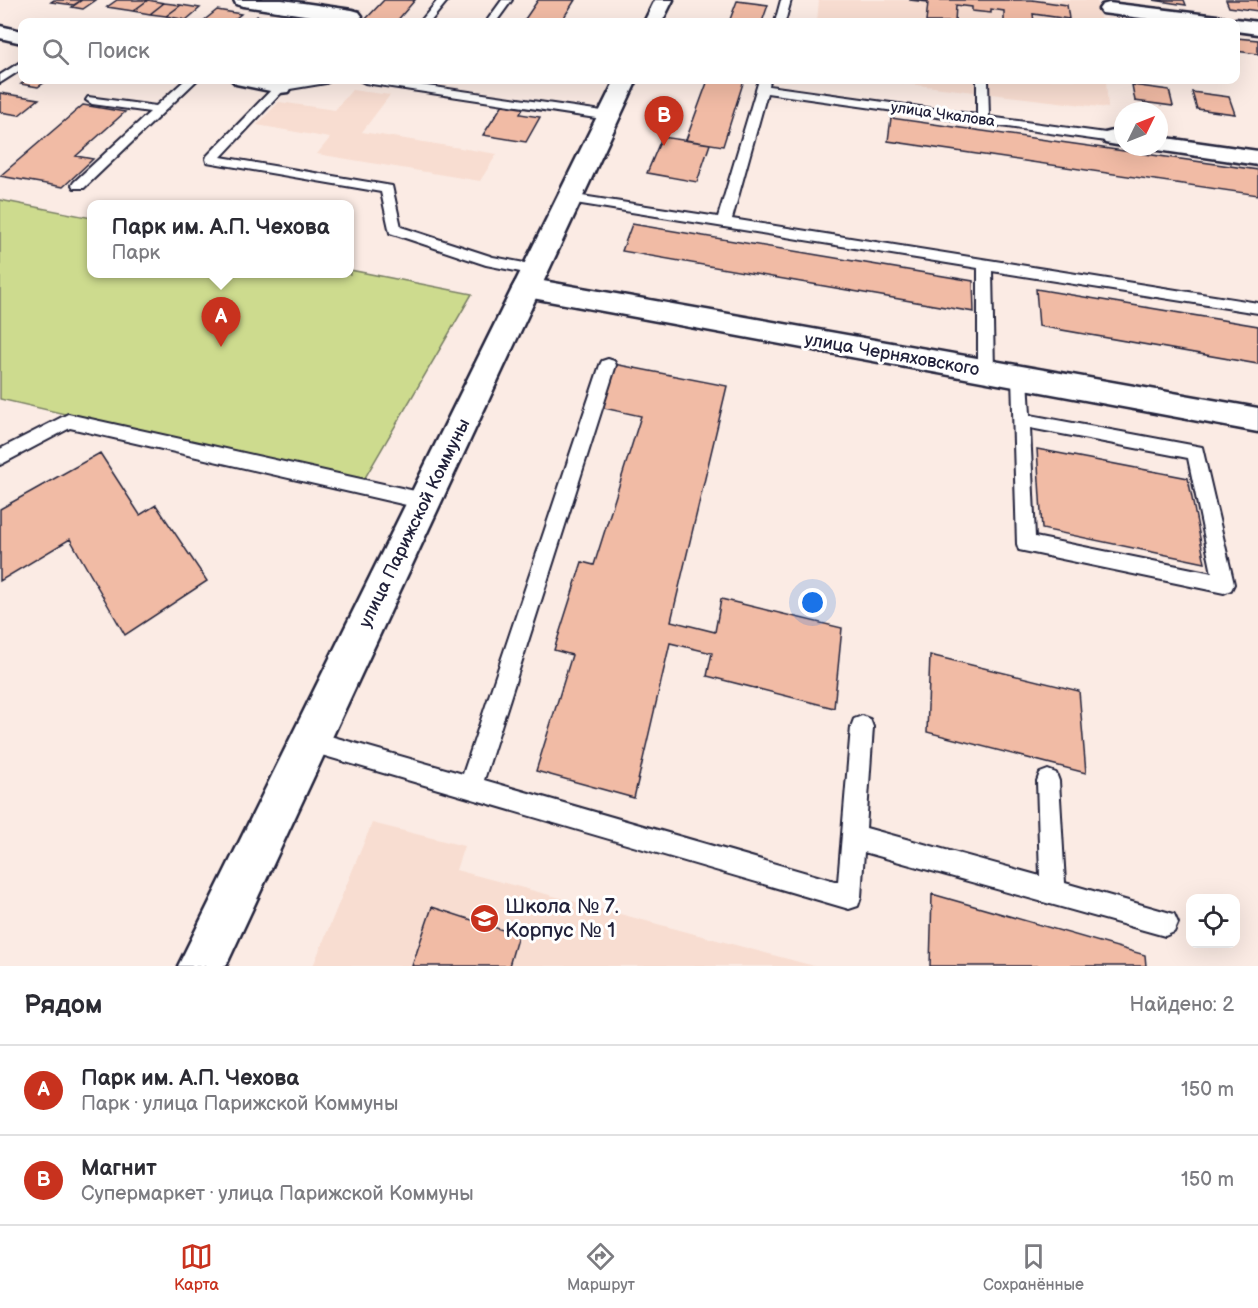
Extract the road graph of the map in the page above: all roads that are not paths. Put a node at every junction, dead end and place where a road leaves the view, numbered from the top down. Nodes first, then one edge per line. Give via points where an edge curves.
1 (243, 0) edge
2 (368, 0) edge
3 (443, 0) edge
4 (507, 0) edge
5 (664, 0) edge
6 (786, 0) edge
7 (1109, 9) dead end
8 (338, 18) edge
9 (351, 18) edge
10 (428, 18) edge
11 (494, 18) edge
12 (655, 18) edge
13 (781, 18) edge
14 (1184, 18) edge
15 (1240, 26) edge
16 (1258, 28) edge
17 (0, 33) edge
18 (18, 36) edge
19 (18, 67) edge
20 (0, 80) edge
21 (187, 84) edge
22 (264, 84) edge
23 (300, 84) edge
24 (392, 84) edge
25 (624, 84) edge
26 (764, 84) edge
27 (982, 84) edge
28 (280, 87) junction
29 (92, 99) dead end
30 (159, 110) junction
31 (609, 116) junction
32 (983, 120) junction
33 (1114, 138) edge
34 (1168, 145) edge
35 (1258, 158) edge
36 (79, 185) dead end
37 (569, 198) junction
38 (724, 222) junction
39 (985, 264) junction
40 (530, 279) junction
41 (1258, 308) edge
42 (608, 364) dead end
43 (986, 371) junction
44 (1020, 377) junction
45 (1022, 420) junction
46 (1258, 420) edge
47 (0, 458) edge
48 (424, 501) junction
49 (862, 727) dead end
50 (309, 741) junction
51 (1048, 781) dead end
52 (470, 788) junction
53 (854, 837) junction
54 (1053, 892) junction
55 (1165, 923) dead end
56 (202, 966) edge

1 - 8 street
2 - 9 street
3 - 10 lane
4 - 11 lane
5 - 12 street
6 - 13 lane
7 - 14 street
15 - 16 street
17 - 18 street
19 - 20 lane
21 - 30 lane
22 - 28 street
23 - 28 lane
24 - 31 lane
25 - 31 street, улица Парижской Коммуны
26 - 32 lane, улица Чкалова
26 - 38 lane
27 - 32 lane
28 - 40 lane via 212,159 387,189 395,230
29 - 30 lane
30 - 36 lane
31 - 37 street, улица Парижской Коммуны
32 - 33 lane, улица Чкалова
34 - 35 street
37 - 38 lane
37 - 40 street, улица Парижской Коммуны
38 - 39 lane
39 - 41 lane
39 - 43 lane
40 - 43 street, улица Черняховского
40 - 48 street, улица Парижской Коммуны
42 - 52 lane
43 - 44 street, улица Черняховского
44 - 45 lane
44 - 46 street, улица Черняховского
45 - 45 lane via 1026,544 1224,584 1196,452
47 - 48 lane via 68,421
48 - 50 street, улица Парижской Коммуны
49 - 53 lane
50 - 52 lane
50 - 56 street, улица Парижской Коммуны
51 - 54 lane
52 - 53 lane via 849,897
53 - 54 lane
54 - 55 lane

